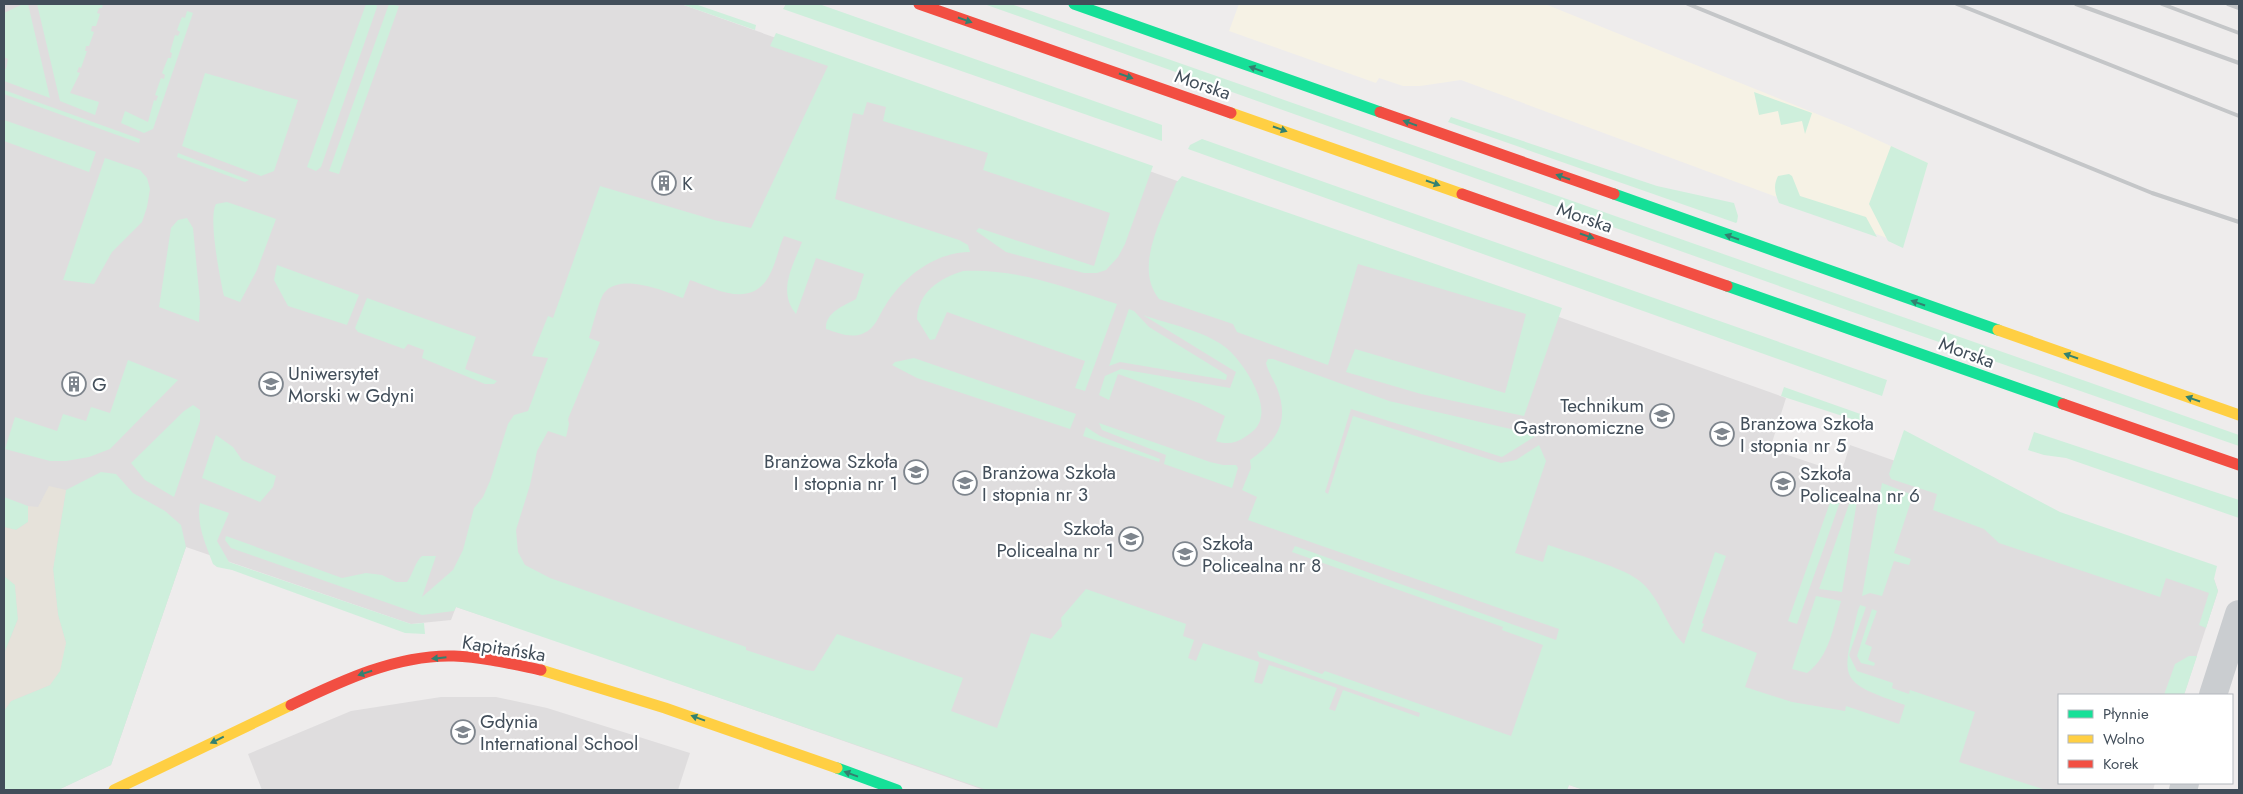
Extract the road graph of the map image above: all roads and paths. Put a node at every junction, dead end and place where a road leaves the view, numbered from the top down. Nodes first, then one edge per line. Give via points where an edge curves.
1 (919, 4) edge
2 (1074, 4) edge
3 (2239, 415) edge
4 (2239, 465) edge
5 (2239, 614) edge
6 (2213, 694) edge
7 (114, 790) edge
8 (897, 790) edge

1 -> 4 main road, Morska
3 -> 2 main road, Morska
5 - 6 street
8 -> 7 main road, Kapitańska via 690,715 590,684 531,667 454,656 412,661 330,686

